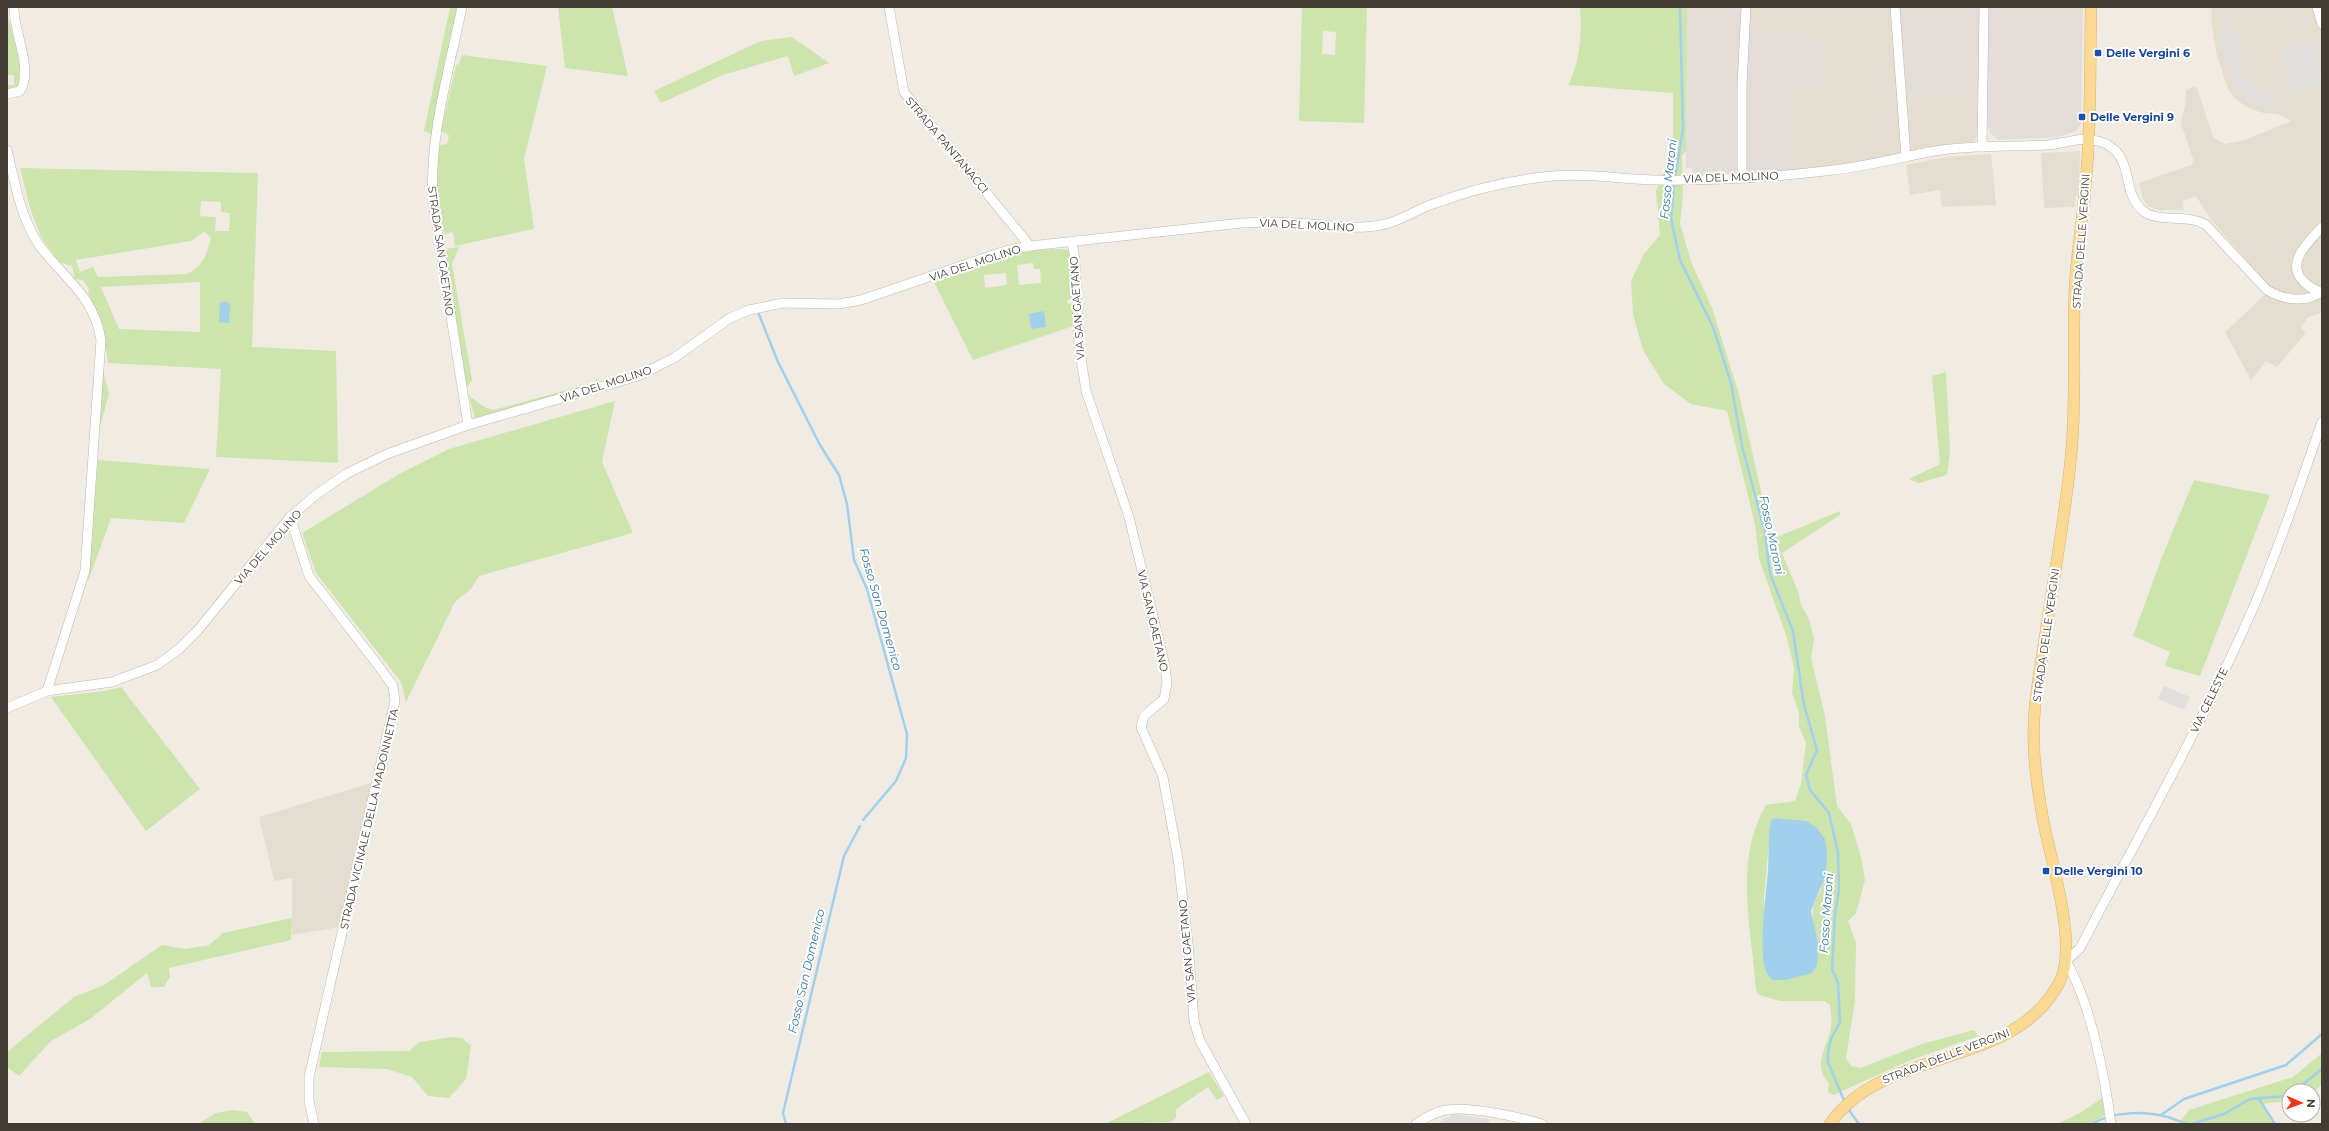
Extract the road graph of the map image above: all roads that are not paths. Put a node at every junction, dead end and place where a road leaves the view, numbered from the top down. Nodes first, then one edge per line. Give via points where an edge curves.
1 (14, 7) edge
2 (462, 7) edge
3 (889, 7) edge
4 (1746, 7) edge
5 (1895, 7) edge
6 (1984, 7) edge
7 (2091, 7) edge
8 (2317, 7) edge
9 (2322, 24) edge
10 (7, 94) edge
11 (2088, 139) junction
12 (1982, 147) junction
13 (7, 150) edge
14 (1906, 157) junction
15 (1742, 178) junction
16 (2322, 227) edge
17 (1072, 242) junction
18 (1030, 246) junction
19 (2321, 292) edge
20 (2322, 422) edge
21 (468, 425) junction
22 (290, 517) junction
23 (47, 691) junction
24 (7, 708) edge
25 (2066, 961) junction
26 (2111, 1123) edge
27 (314, 1124) edge
28 (1246, 1124) edge
29 (1416, 1124) edge
30 (1542, 1124) edge
31 (1830, 1124) edge

1 - 10 street via 24,61 24,80 20,91
2 - 21 street, STRADA SAN GAETANO via 435,136 431,182
3 - 18 street, STRADA PANTANACCI via 904,92
4 - 15 street via 1742,85
5 - 14 street
6 - 12 street
7 - 11 main road, STRADA DELLE VERGINI
8 - 9 street
11 - 12 street, VIA DEL MOLINO via 2052,145
11 - 19 street via 2106,144 2118,152 2123,159 2132,194 2144,213 2198,220 2206,225 2267,290 2278,296 2300,299
11 - 25 main road, STRADA DELLE VERGINI via 2075,286 2072,455 2038,687 2033,744 2043,818 2067,936
12 - 14 street, VIA DEL MOLINO
13 - 23 street via 31,231 39,245 90,305 99,326 101,340 85,571
14 - 15 street, VIA DEL MOLINO via 1848,168
15 - 17 street, VIA DEL MOLINO via 1654,180 1581,175 1533,178 1455,196 1395,221 1373,226 1352,227 1277,221
16 - 19 street via 2300,254 2296,267 2302,280
17 - 18 street, VIA DEL MOLINO
17 - 28 street, VIA SAN GAETANO via 1079,345 1085,385 1129,518 1165,666 1167,683 1164,699 1144,716 1141,727 1164,777 1178,859 1194,1021 1200,1041
18 - 21 street, VIA DEL MOLINO via 1006,251 861,300 839,304 783,303 749,310 730,318 674,358 638,376
20 - 25 street, VIA CELESTE via 2271,566 2236,646 2080,948
21 - 22 street, VIA DEL MOLINO via 387,454 346,474
22 - 23 street, VIA DEL MOLINO via 198,630 179,649 157,664 112,682
22 - 27 street, STRADA VICINALE DELLA MADONNETTA via 309,576 393,686 396,701 309,1077 309,1101
23 - 24 street, VIA DEL MOLINO
25 - 26 street via 2083,998
25 - 31 main road, STRADA DELLE VERGINI via 2063,974 2048,1000 2027,1022 1999,1037 1876,1083 1857,1094 1840,1109
29 - 30 street via 1438,1112 1456,1109 1520,1118

